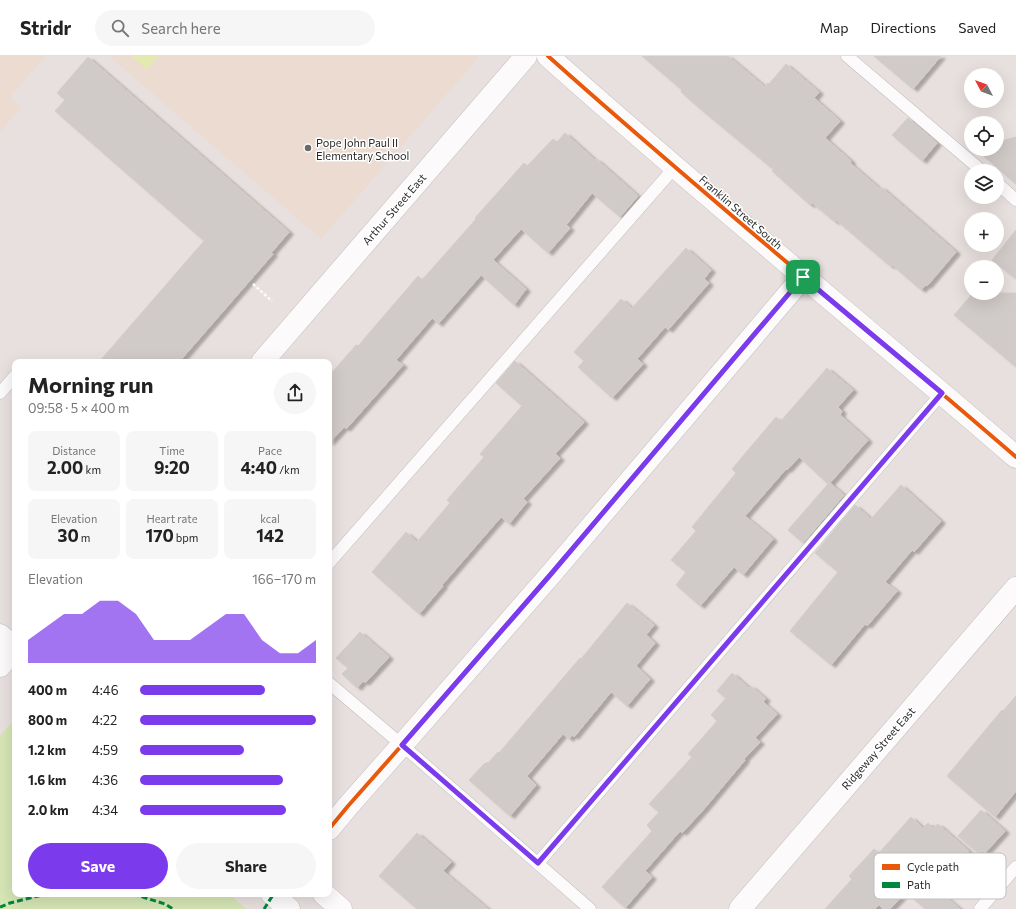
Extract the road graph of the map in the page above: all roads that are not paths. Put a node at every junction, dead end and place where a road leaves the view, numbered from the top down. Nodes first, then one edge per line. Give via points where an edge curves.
1 (526, 56) edge
2 (548, 56) edge
3 (847, 56) edge
4 (974, 164) edge
5 (675, 167) junction
6 (1004, 189) edge
7 (1016, 200) edge
8 (803, 277) junction
9 (265, 359) edge
10 (12, 379) edge
11 (0, 393) edge
12 (942, 393) junction
13 (1016, 457) edge
14 (332, 560) edge
15 (1016, 588) edge
16 (0, 635) edge
17 (12, 645) edge
18 (12, 652) edge
19 (0, 666) edge
20 (332, 686) edge
21 (402, 745) junction
22 (332, 825) edge
23 (538, 863) junction
24 (1016, 867) edge
25 (1006, 879) edge
26 (327, 897) edge
27 (989, 899) edge
28 (341, 909) edge
29 (590, 909) edge
30 (740, 909) edge
31 (980, 909) edge

1 - 9 street, Arthur Street East
2 - 5 street, Franklin Street South
3 - 4 lane
5 - 8 street, Franklin Street South
5 - 14 lane
6 - 7 lane
8 - 12 street, Franklin Street South
8 - 21 street
10 - 11 lane
12 - 13 street, Franklin Street South
12 - 23 lane
15 - 30 street, Ridgeway Street East
16 - 17 street
18 - 19 street
20 - 21 lane
21 - 22 street
21 - 23 lane
23 - 29 lane
24 - 25 lane
26 - 28 street
27 - 31 lane

